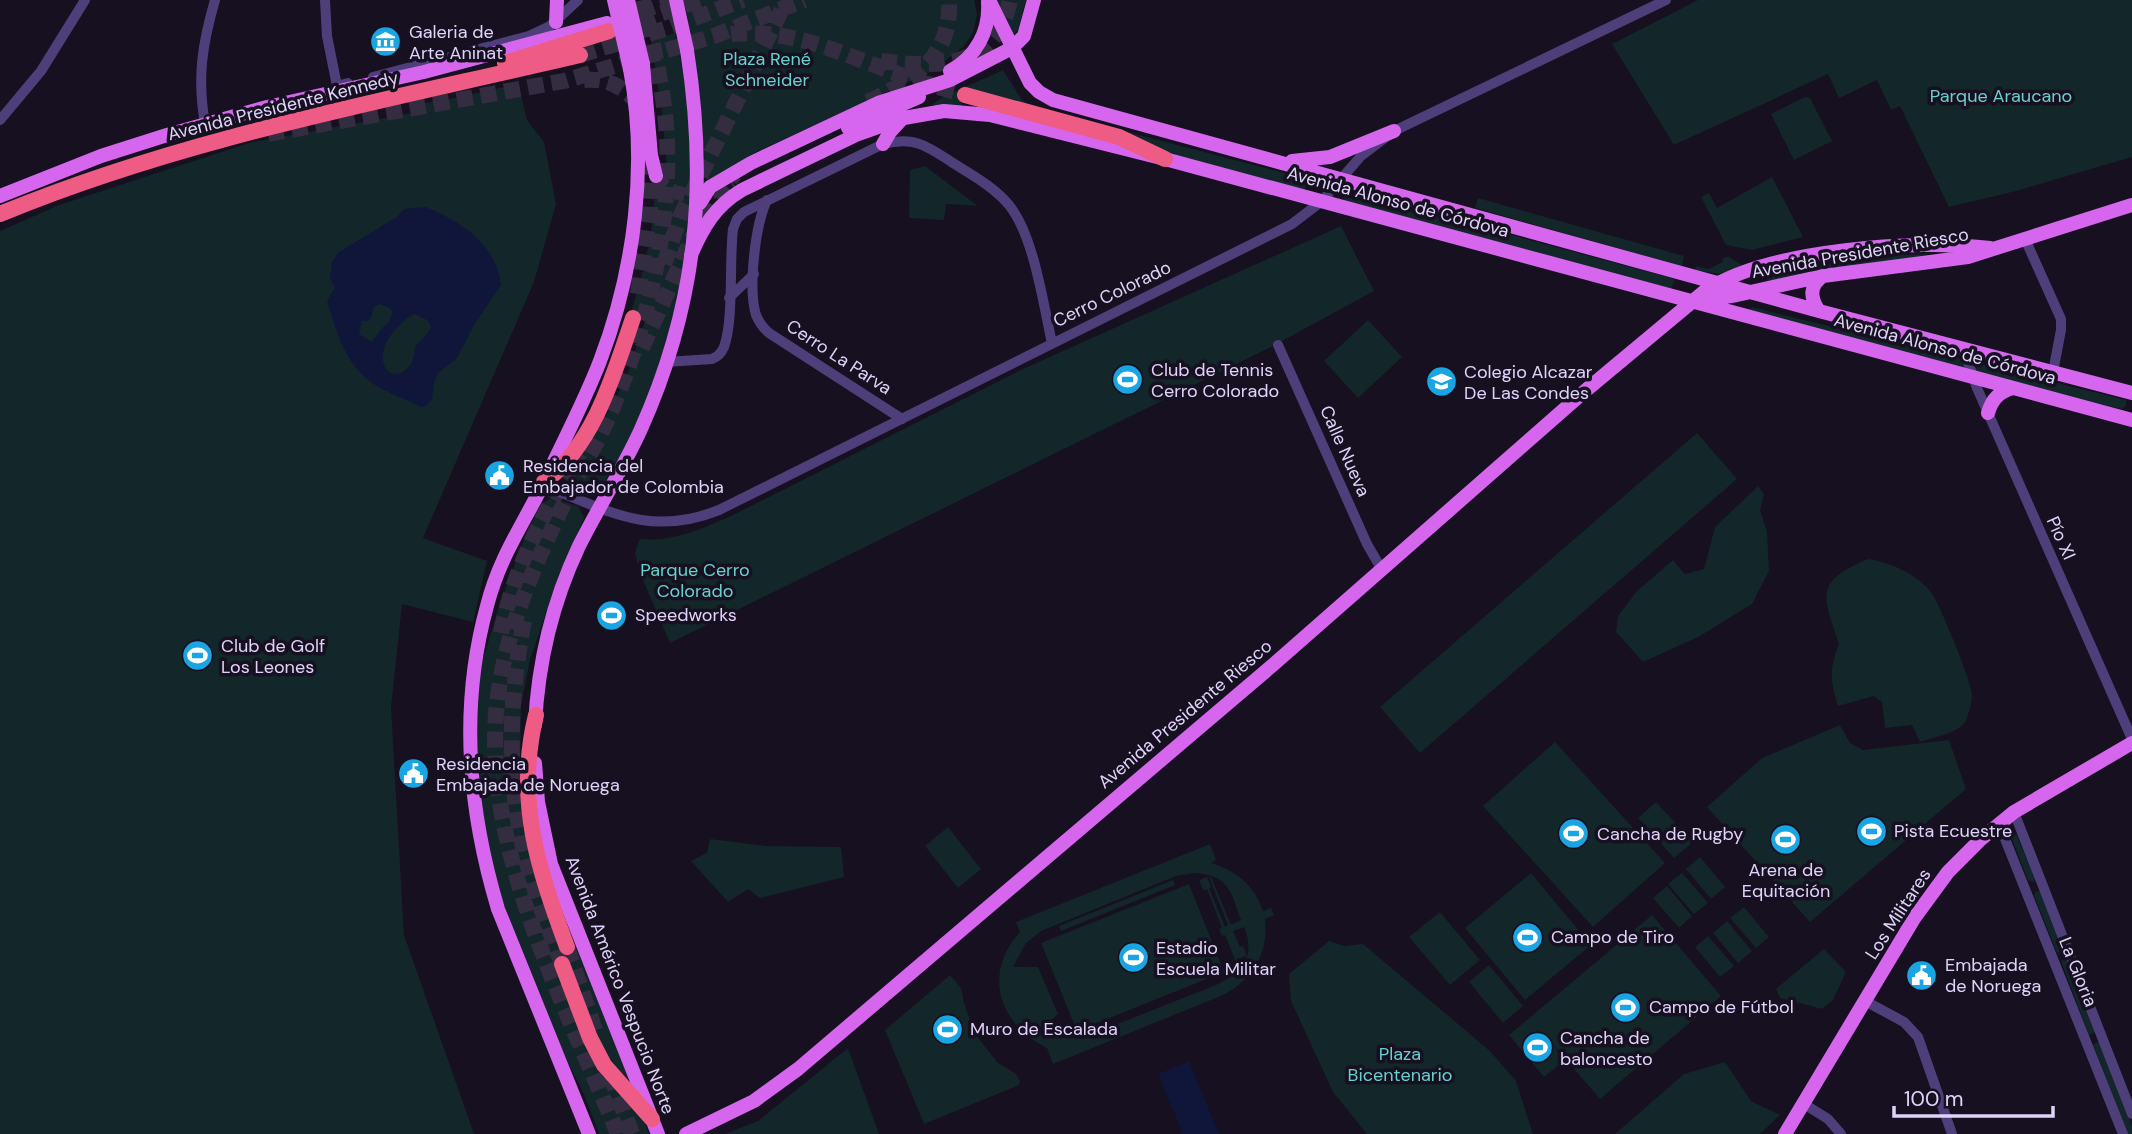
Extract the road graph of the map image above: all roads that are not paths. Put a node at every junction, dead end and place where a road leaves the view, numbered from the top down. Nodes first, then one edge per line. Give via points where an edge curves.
1 (85, 0) edge
2 (215, 0) edge
3 (325, 0) edge
4 (557, 0) edge
5 (578, 0) edge
6 (614, 0) edge
7 (628, 0) edge
8 (676, 0) edge
9 (989, 0) edge
10 (1034, 0) edge
11 (1666, 0) edge
12 (556, 22) junction
13 (607, 26) joint
14 (1012, 48) junction
15 (580, 55) tunnel mouth
16 (637, 66) junction
17 (950, 80) junction
18 (337, 86) junction
19 (424, 92) junction
20 (965, 95) tunnel mouth
21 (878, 103) junction
22 (267, 107) junction
23 (921, 114) junction
24 (872, 118) junction
25 (904, 118) junction
26 (0, 120) edge
27 (205, 124) junction
28 (1394, 131) junction
29 (883, 144) junction
30 (1165, 159) junction
31 (1281, 162) junction
32 (656, 176) tunnel mouth
33 (1341, 179) junction
34 (734, 184) tunnel mouth
35 (0, 196) edge
36 (767, 200) junction
37 (1322, 201) junction
38 (2132, 205) edge
39 (0, 214) edge
40 (697, 215) junction
41 (2025, 239) junction
42 (1990, 248) junction
43 (691, 255) junction
44 (754, 274) junction
45 (1823, 276) junction
46 (1718, 282) junction
47 (1751, 292) junction
48 (729, 298) junction
49 (1693, 300) junction
50 (1819, 311) junction
51 (633, 318) dead end
52 (1052, 343) junction
53 (1279, 345) dead end
54 (1963, 348) junction
55 (665, 362) junction
56 (2053, 372) junction
57 (1972, 377) junction
58 (2013, 388) junction
59 (2132, 393) edge
60 (1988, 413) junction
61 (902, 419) junction
62 (2132, 420) edge
63 (543, 484) junction
64 (601, 508) junction
65 (1382, 570) junction
66 (536, 715) junction
67 (2132, 741) edge
68 (2014, 812) junction
69 (1999, 824) junction
70 (2042, 885) junction
71 (2026, 891) junction
72 (567, 947) tunnel mouth
73 (2069, 951) junction
74 (2053, 958) junction
75 (562, 964) tunnel mouth
76 (1865, 1001) junction
77 (2101, 1036) junction
78 (2087, 1042) junction
79 (1804, 1104) junction
80 (2132, 1114) edge
81 (655, 1127) edge
82 (589, 1134) edge
83 (686, 1134) edge
84 (1785, 1134) edge
85 (1841, 1134) edge
86 (1952, 1134) edge
87 (2123, 1134) edge

1 - 26 street via 41,71
2 - 27 street via 200,67
3 - 18 street
4 - 12 main road
5 - 12 street
6 - 16 main road, bridge
7 - 16 main road, bridge
8 - 40 main road, Avenida Américo Vespucio Norte, bridge via 698,147
9 - 14 main road, Avenida Alonso de Córdova
9 - 21 main road via 984,34 968,58 953,70
10 - 14 main road via 1024,36
11 - 28 street, Cerro Colorado
12 - 18 street via 529,36
13 - 19 highway
13 - 22 main road
14 - 17 main road
14 - 31 main road, Avenida Alonso de Córdova via 1034,88 1053,100
15 - 19 highway, Avenida Presidente Kennedy
16 - 32 main road
16 - 63 main road via 636,194 625,277 600,361
17 - 21 main road
17 - 24 main road
18 - 22 main road
19 - 39 highway, Avenida Presidente Kennedy via 186,149
20 - 30 highway via 1119,137
21 - 40 main road via 724,177 704,194
22 - 27 main road
23 - 24 main road
23 - 25 main road, Avenida Alonso de Córdova
23 - 30 main road, Avenida Alonso de Córdova via 958,111 990,115
24 - 34 main road
25 - 29 main road
25 - 43 main road, Avenida Alonso de Córdova via 856,135 730,197 707,222
27 - 35 main road via 100,156
28 - 31 main road via 1330,157
28 - 33 street, Cerro Colorado via 1361,156
29 - 36 street
29 - 52 street via 908,141 929,146 1008,203 1028,245
30 - 37 main road, Avenida Alonso de Córdova
31 - 33 main road, Avenida Alonso de Córdova
33 - 37 street, Cerro Colorado
33 - 46 main road, Avenida Alonso de Córdova
36 - 44 street, Cerro La Parva via 755,236
36 - 48 street via 748,209 734,224
37 - 49 main road, Avenida Alonso de Córdova
37 - 52 street, Cerro Colorado via 1292,223
38 - 41 main road, Avenida Presidente Riesco
40 - 43 main road, Avenida Américo Vespucio Norte
41 - 42 main road, Avenida Presidente Riesco
41 - 56 street via 2061,319
42 - 45 main road, Avenida Presidente Riesco via 1968,257
42 - 46 main road, Avenida Presidente Riesco via 1928,244 1870,248 1771,265
43 - 55 main road, Avenida Américo Vespucio Norte
44 - 48 street
44 - 61 street, Cerro La Parva via 756,314 766,330
45 - 47 main road, Avenida Presidente Riesco
45 - 50 main road via 1812,290
46 - 47 main road, Avenida Alonso de Córdova
46 - 49 main road, Avenida Presidente Riesco
47 - 49 main road, Avenida Presidente Riesco
47 - 50 main road, Avenida Alonso de Córdova
48 - 55 street via 724,344 718,356
49 - 57 main road, Avenida Alonso de Córdova
49 - 65 main road, Avenida Presidente Riesco
50 - 54 main road, Avenida Alonso de Córdova
51 - 63 highway via 586,433
52 - 61 street, Cerro Colorado
53 - 65 street, Calle Nueva
54 - 56 main road, Avenida Alonso de Córdova
54 - 57 street, Pío XI
55 - 64 main road, Avenida Américo Vespucio Norte via 641,428
56 - 59 main road, Avenida Alonso de Córdova
57 - 58 main road, Avenida Alonso de Córdova
57 - 60 street, Pío XI
58 - 60 main road via 1993,400
58 - 62 main road, Avenida Alonso de Córdova
60 - 67 street, Pío XI
61 - 64 street, Cerro Colorado via 705,515 658,523
63 - 64 street, Cerro Colorado
63 - 82 main road via 511,539 487,606 470,707 471,788 481,849 498,909
64 - 66 main road, Avenida Américo Vespucio Norte via 579,546 555,609
65 - 83 main road, Avenida Presidente Riesco via 785,1080 736,1111
66 - 72 highway via 528,761 530,821 542,878
66 - 81 main road, Avenida Américo Vespucio Norte via 538,803 551,864
67 - 68 main road, Los Militares
68 - 69 main road, Los Militares
68 - 70 street, La Gloria
69 - 71 street, La Gloria
69 - 76 main road, Los Militares via 1932,892
70 - 71 street
70 - 73 street, La Gloria
71 - 74 street, La Gloria
73 - 74 street
73 - 77 street, La Gloria
74 - 78 street, La Gloria
75 - 81 highway via 604,1065
76 - 79 main road, Los Militares
76 - 86 street via 1903,1022 1918,1037
77 - 78 street
77 - 80 street, La Gloria
78 - 87 street, La Gloria
79 - 84 main road, Los Militares
79 - 85 street

